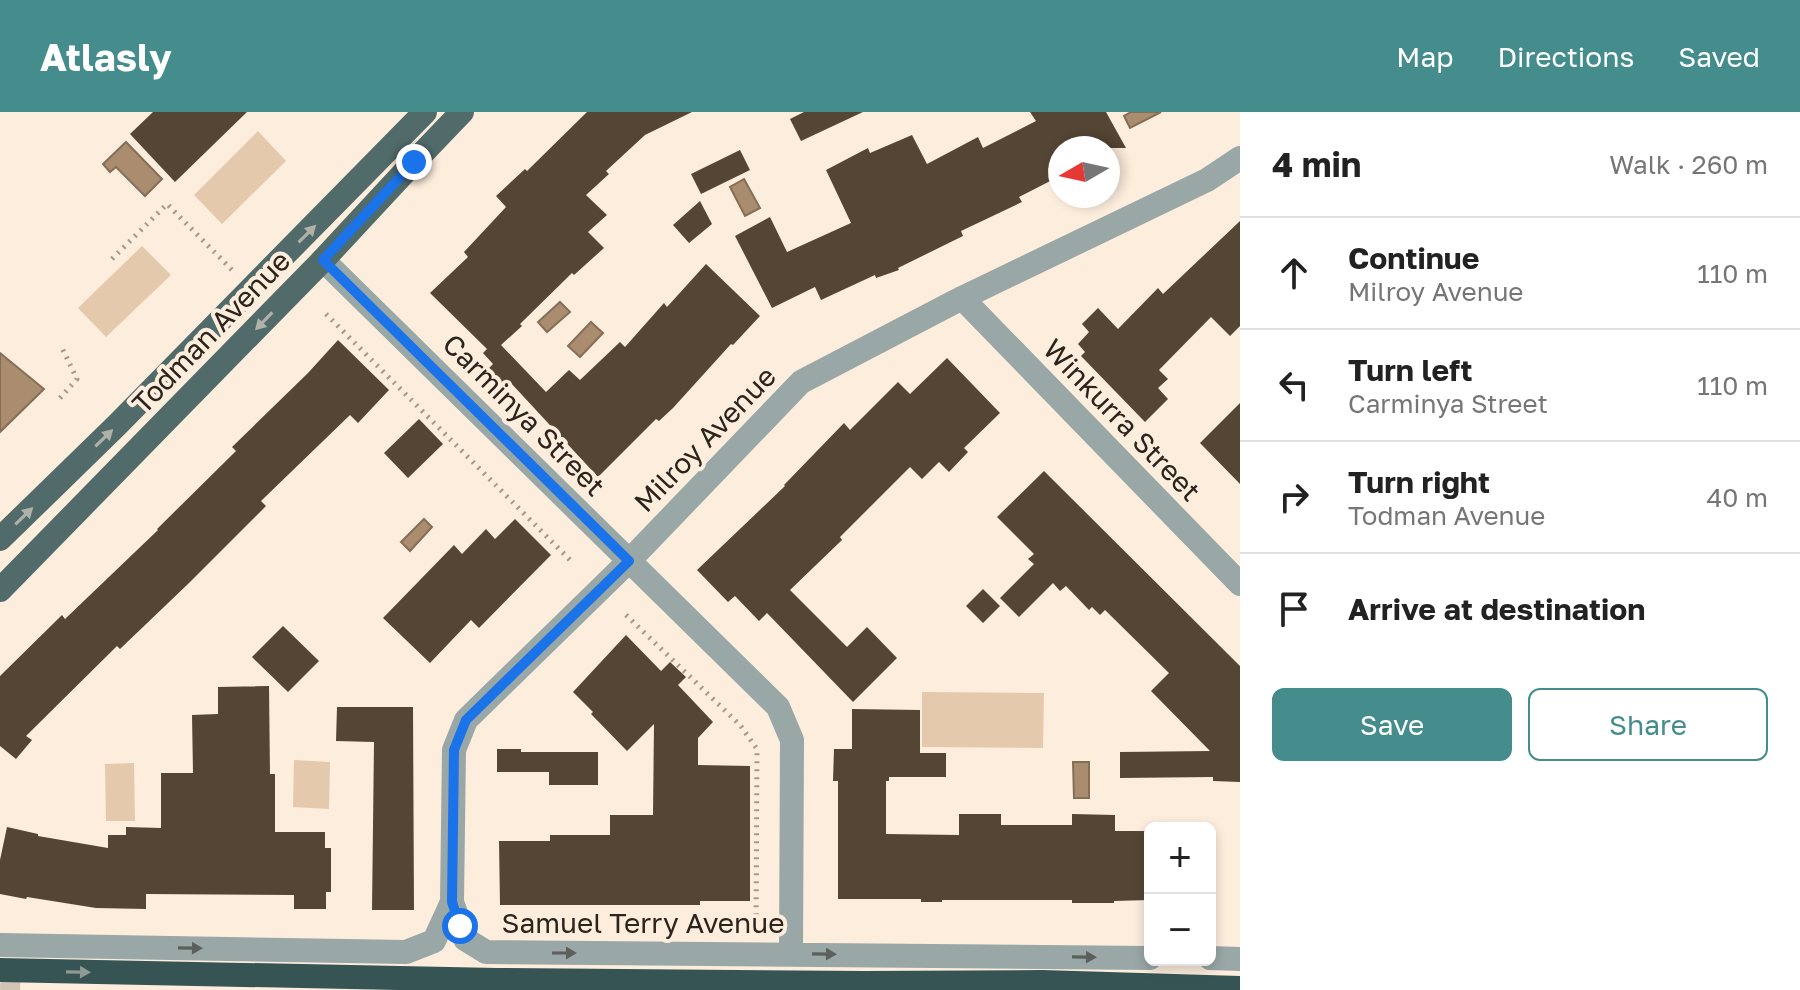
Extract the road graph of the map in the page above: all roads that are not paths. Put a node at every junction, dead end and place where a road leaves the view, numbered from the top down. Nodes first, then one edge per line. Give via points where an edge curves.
1 (425, 112) edge
2 (462, 112) edge
3 (1240, 158) edge
4 (323, 260) junction
5 (962, 298) junction
6 (0, 539) edge
7 (629, 561) junction
8 (1240, 584) edge
9 (0, 590) edge
10 (452, 902) junction
11 (0, 945) edge
12 (791, 954) junction
13 (1144, 958) edge
14 (1216, 958) edge
15 (1240, 959) edge
16 (0, 970) edge
17 (1240, 988) edge

6 -> 1 main road, Todman Avenue
2 - 4 main road, Todman Avenue
3 - 5 street, Milroy Avenue via 1207,180
4 - 7 street, Carminya Street
4 -> 9 main road, Todman Avenue
5 - 7 street, Milroy Avenue via 801,382
5 - 8 street, Winkurra Street
7 - 10 street, Milroy Avenue via 466,720 454,750
7 - 12 street, Carminya Street via 778,707 792,740
11 -> 10 street via 406,952 434,941
10 -> 12 street, Samuel Terry Avenue via 465,939 486,952
12 -> 13 street, Samuel Terry Avenue
14 - 15 street
16 -> 17 highway

